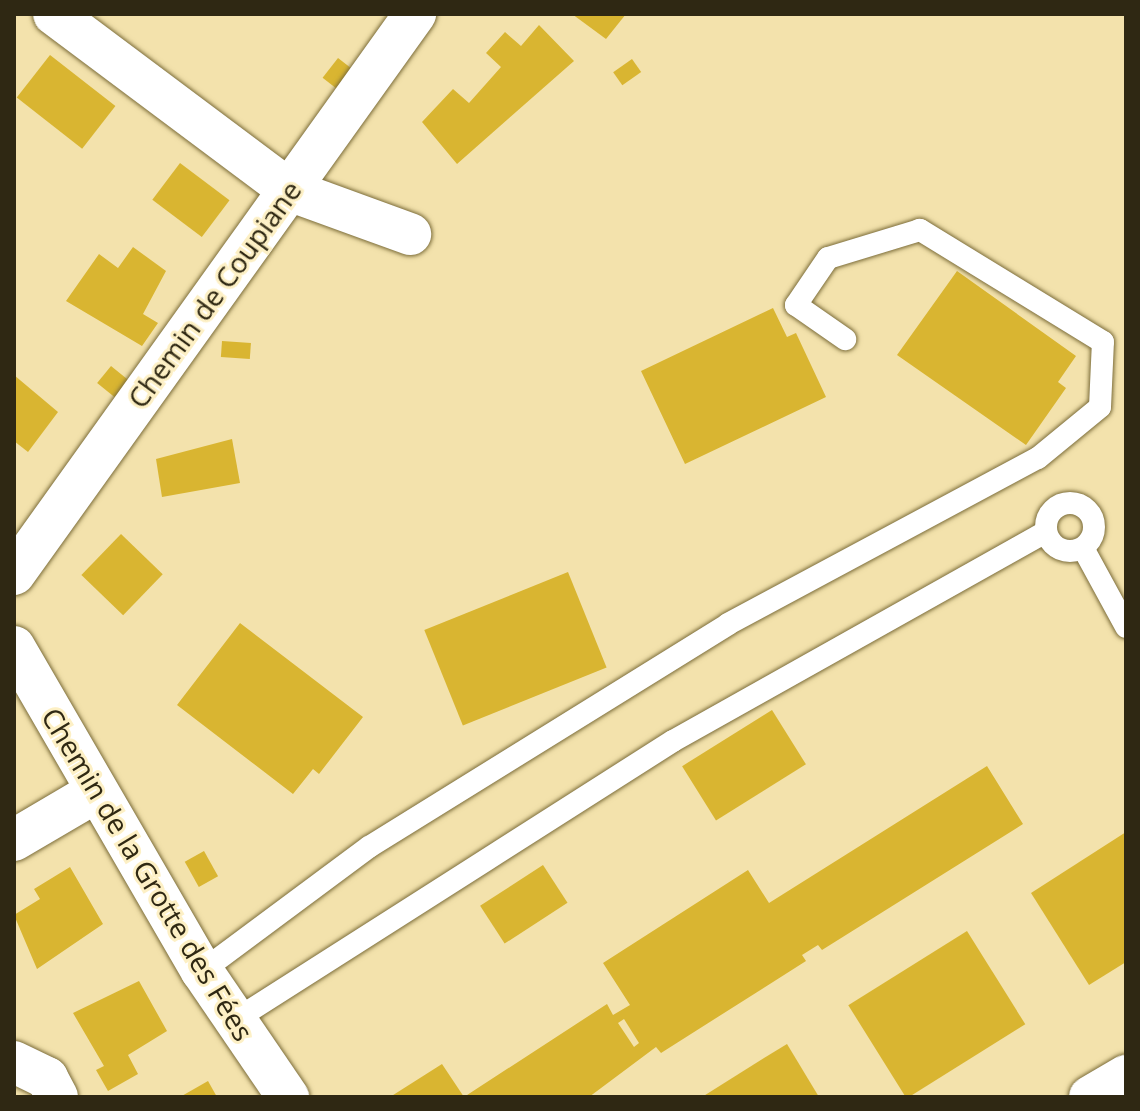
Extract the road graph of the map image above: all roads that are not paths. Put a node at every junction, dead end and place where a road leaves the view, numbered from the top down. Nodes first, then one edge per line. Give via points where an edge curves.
1 (54, 14) edge
2 (415, 14) edge
3 (289, 190) junction
4 (410, 234) dead end
5 (845, 339) dead end
6 (1046, 532) junction
7 (1083, 548) junction
8 (14, 574) edge
9 (1126, 627) edge
10 (14, 647) edge
11 (94, 793) junction
12 (14, 840) edge
13 (202, 971) junction
14 (235, 1020) junction
15 (14, 1062) edge
16 (57, 1097) edge
17 (288, 1097) edge

1 - 3 street
2 - 3 street, Chemin de Coupiane
3 - 4 street
3 - 8 street, Chemin de Coupiane
5 - 13 lane via 796,305 828,258 920,230 1103,342 1100,407 1038,458 728,624 369,847
6 - 7 lane via 1060,549
6 - 7 lane via 1054,509 1077,503 1094,520
6 - 14 lane via 673,741
7 - 9 lane
10 - 11 street, Chemin de la Grotte des Fées
11 - 12 street
11 - 13 street, Chemin de la Grotte des Fées
13 - 14 street, Chemin de la Grotte des Fées
14 - 17 street, Chemin de la Grotte des Fées
15 - 16 street via 47,1078

